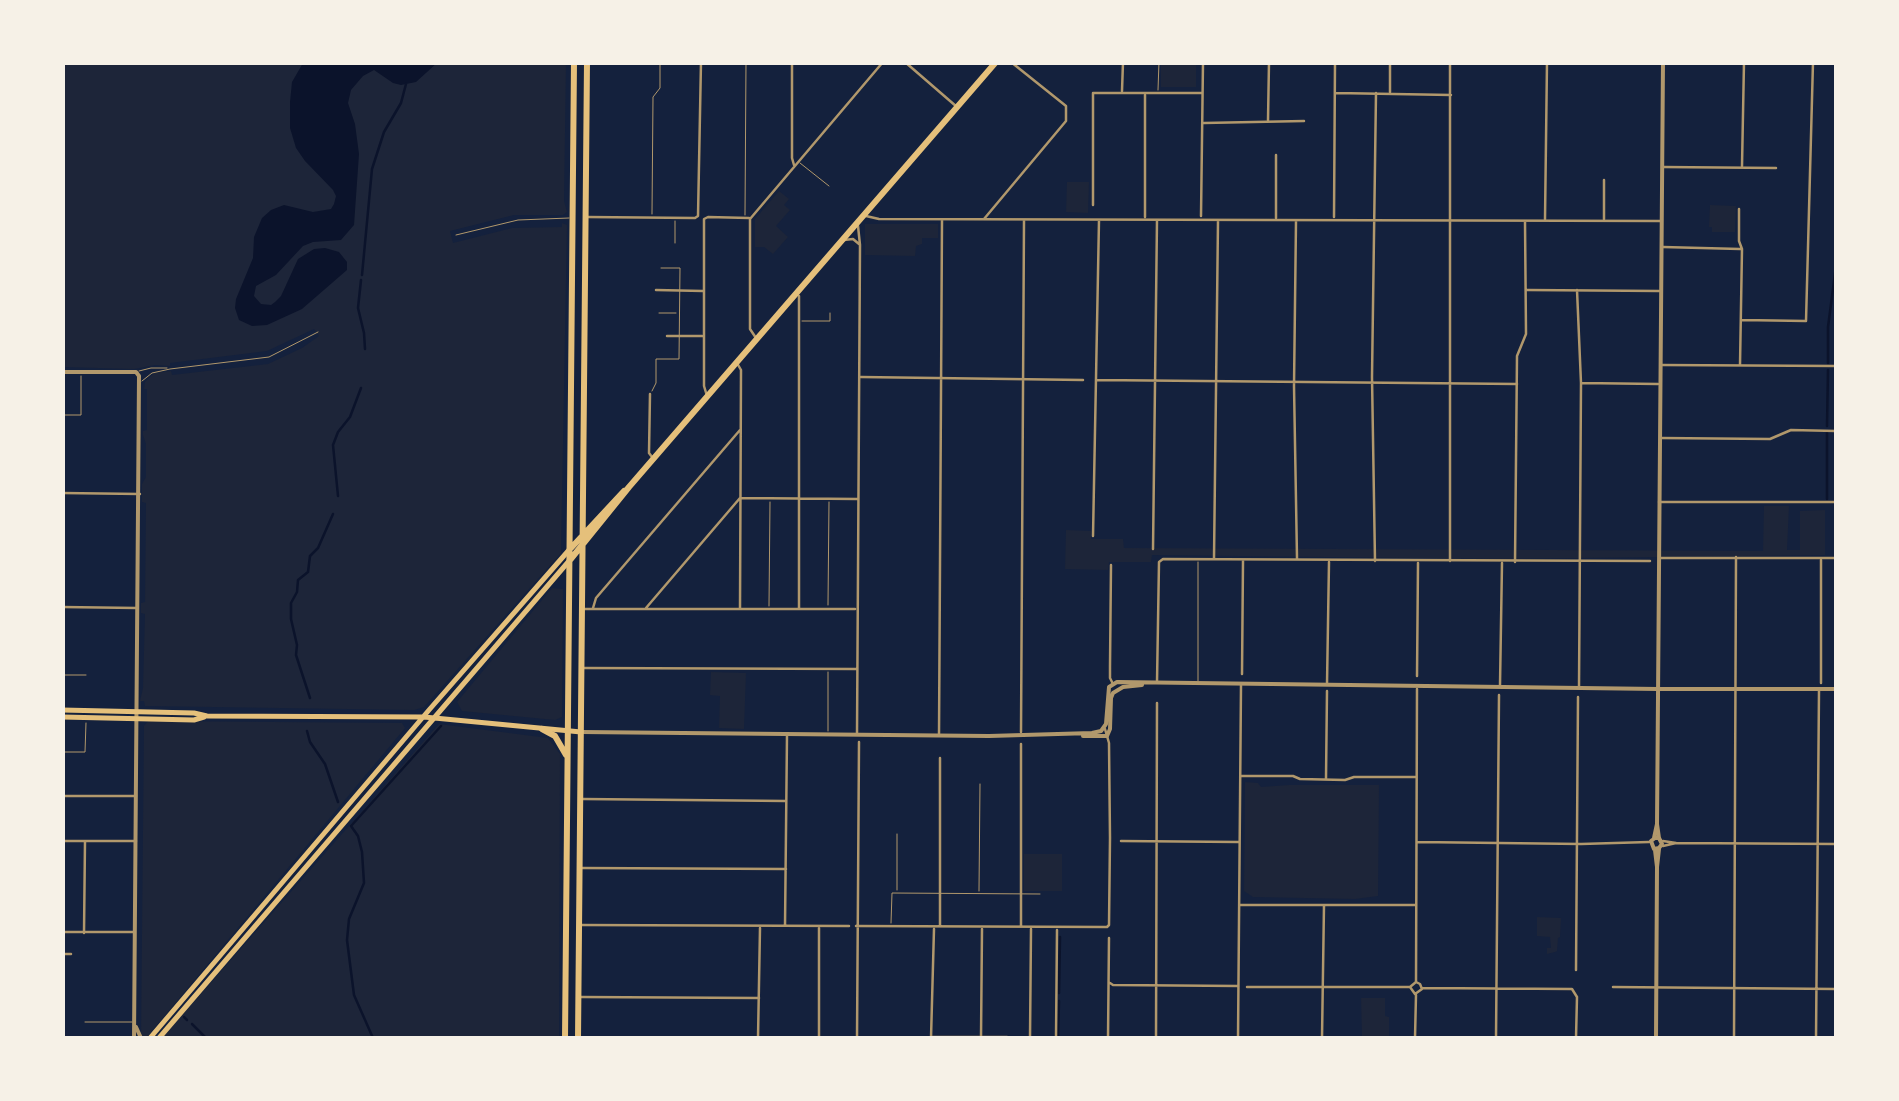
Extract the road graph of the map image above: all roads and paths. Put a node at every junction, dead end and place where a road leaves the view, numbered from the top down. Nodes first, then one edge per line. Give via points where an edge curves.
1 (574, 62) edge
2 (587, 62) edge
3 (660, 62) edge
4 (701, 62) edge
5 (746, 62) edge
6 (792, 62) edge
7 (883, 62) edge
8 (905, 62) edge
9 (996, 62) edge
10 (1011, 62) edge
11 (1123, 62) edge
12 (1158, 62) edge
13 (1203, 62) edge
14 (1269, 62) edge
15 (1335, 62) edge
16 (1390, 62) edge
17 (1450, 62) edge
18 (1547, 62) edge
19 (1663, 62) edge
20 (1744, 62) edge
21 (1813, 62) edge
22 (1122, 92) junction
23 (1334, 92) junction
24 (1145, 93) junction
25 (1158, 93) junction
26 (1202, 93) junction
27 (1376, 93) junction
28 (1390, 94) junction
29 (1451, 95) junction
30 (957, 107) junction
31 (1304, 121) dead end
32 (1268, 122) junction
33 (1203, 123) junction
34 (1276, 156) dead end
35 (798, 162) junction
36 (794, 166) junction
37 (1662, 167) junction
38 (1742, 168) junction
39 (1776, 168) dead end
40 (1604, 180) dead end
41 (829, 186) dead end
42 (1093, 205) dead end
43 (1739, 209) dead end
44 (865, 215) junction
45 (586, 217) junction
46 (572, 218) junction
47 (652, 218) junction
48 (675, 218) junction
49 (747, 218) junction
50 (942, 218) junction
51 (984, 219) junction
52 (1024, 219) junction
53 (1100, 219) junction
54 (1145, 219) junction
55 (1157, 219) junction
56 (1200, 219) junction
57 (1296, 219) junction
58 (1334, 219) junction
59 (1374, 219) junction
60 (1218, 220) junction
61 (1276, 220) junction
62 (1451, 220) junction
63 (1526, 221) junction
64 (1545, 221) junction
65 (1604, 221) junction
66 (1661, 221) junction
67 (858, 224) junction
68 (456, 236) dead end
69 (843, 240) junction
70 (675, 243) dead end
71 (860, 245) junction
72 (1661, 247) junction
73 (1742, 249) junction
74 (661, 268) dead end
75 (799, 289) junction
76 (656, 290) dead end
77 (680, 290) junction
78 (1526, 290) junction
79 (1577, 290) junction
80 (704, 291) junction
81 (1660, 291) junction
82 (660, 313) dead end
83 (680, 313) junction
84 (830, 313) dead end
85 (1742, 320) junction
86 (799, 321) junction
87 (318, 332) dead end
88 (667, 336) dead end
89 (679, 336) junction
90 (704, 336) junction
91 (757, 339) junction
92 (737, 363) junction
93 (1660, 365) junction
94 (1740, 366) junction
95 (1836, 366) edge
96 (170, 369) junction
97 (62, 372) edge
98 (81, 372) junction
99 (136, 372) junction
100 (859, 377) junction
101 (941, 378) junction
102 (1024, 380) junction
103 (1083, 380) dead end
104 (1097, 380) junction
105 (1155, 380) junction
106 (1216, 382) junction
107 (1294, 382) junction
108 (1373, 382) junction
109 (140, 383) junction
110 (1451, 383) junction
111 (1517, 384) junction
112 (1581, 384) junction
113 (1660, 384) junction
114 (650, 394) joint
115 (708, 397) junction
116 (63, 415) edge
117 (740, 430) junction
118 (1836, 430) edge
119 (1660, 438) junction
120 (653, 459) junction
121 (629, 487) junction
122 (62, 494) edge
123 (140, 494) junction
124 (740, 498) junction
125 (770, 498) junction
126 (799, 498) junction
127 (829, 499) junction
128 (858, 499) junction
129 (1659, 502) junction
130 (1836, 502) edge
131 (582, 515) junction
132 (600, 516) junction
133 (582, 535) junction
134 (1093, 536) dead end
135 (582, 546) junction
136 (1153, 549) dead end
137 (569, 550) junction
138 (1736, 557) junction
139 (1214, 558) junction
140 (1659, 558) junction
141 (1821, 558) junction
142 (1836, 558) edge
143 (1198, 559) junction
144 (569, 560) junction
145 (1242, 560) junction
146 (1297, 560) junction
147 (1329, 560) junction
148 (1374, 561) junction
149 (1418, 562) junction
150 (1450, 562) junction
151 (1502, 562) junction
152 (1515, 562) junction
153 (1580, 562) junction
154 (1650, 562) dead end
155 (1111, 565) dead end
156 (62, 607) edge
157 (139, 608) junction
158 (582, 609) junction
159 (593, 609) junction
160 (645, 609) junction
161 (740, 609) junction
162 (770, 609) junction
163 (798, 609) junction
164 (828, 609) junction
165 (858, 609) junction
166 (568, 668) junction
167 (581, 668) junction
168 (828, 669) junction
169 (858, 669) junction
170 (1242, 674) dead end
171 (62, 675) edge
172 (86, 675) dead end
173 (1417, 676) dead end
174 (1112, 683) junction
175 (1157, 684) junction
176 (1198, 684) junction
177 (1327, 684) junction
178 (1241, 685) junction
179 (1417, 686) junction
180 (1500, 686) junction
181 (1820, 686) junction
182 (1579, 687) junction
183 (1836, 689) edge
184 (1116, 690) junction
185 (1658, 690) junction
186 (1736, 690) junction
187 (1327, 692) dead end
188 (1499, 696) dead end
189 (1578, 697) dead end
190 (1156, 704) dead end
191 (62, 714) edge
192 (86, 714) junction
193 (138, 715) junction
194 (424, 717) junction
195 (436, 717) junction
196 (1104, 728) junction
197 (542, 729) junction
198 (567, 732) junction
199 (581, 732) junction
200 (787, 734) junction
201 (828, 734) junction
202 (857, 734) junction
203 (1068, 734) junction
204 (939, 735) junction
205 (1021, 735) junction
206 (1107, 736) junction
207 (858, 742) dead end
208 (1021, 744) dead end
209 (62, 752) edge
210 (567, 756) junction
211 (940, 758) dead end
212 (580, 771) junction
213 (567, 773) junction
214 (1240, 776) junction
215 (1416, 777) junction
216 (1326, 779) junction
217 (980, 784) dead end
218 (62, 796) edge
219 (137, 796) junction
220 (580, 799) junction
221 (786, 801) junction
222 (898, 834) dead end
223 (324, 840) junction
224 (62, 841) edge
225 (85, 841) junction
226 (137, 841) junction
227 (1120, 841) dead end
228 (1157, 841) junction
229 (1239, 842) junction
230 (1416, 842) junction
231 (1498, 843) junction
232 (1578, 844) junction
233 (1656, 844) junction
234 (1735, 844) junction
235 (1817, 844) junction
236 (1836, 844) edge
237 (580, 868) junction
238 (786, 869) junction
239 (579, 883) junction
240 (566, 884) junction
241 (897, 893) junction
242 (940, 894) junction
243 (979, 894) junction
244 (1021, 894) junction
245 (1040, 894) dead end
246 (1416, 904) junction
247 (1239, 905) junction
248 (1324, 905) junction
249 (579, 925) junction
250 (760, 926) junction
251 (785, 926) junction
252 (849, 926) dead end
253 (856, 926) junction
254 (892, 926) junction
255 (819, 927) junction
256 (934, 927) junction
257 (940, 928) junction
258 (982, 928) junction
259 (1021, 928) junction
260 (1031, 928) junction
261 (1057, 928) junction
262 (62, 932) edge
263 (84, 932) junction
264 (136, 932) junction
265 (1109, 938) dead end
266 (62, 954) edge
267 (71, 954) dead end
268 (578, 955) junction
269 (565, 961) junction
270 (1576, 970) dead end
271 (578, 977) junction
272 (1416, 982) junction
273 (565, 984) junction
274 (1110, 984) junction
275 (1156, 986) junction
276 (1238, 986) junction
277 (1323, 986) junction
278 (1247, 987) dead end
279 (1410, 987) junction
280 (1613, 987) dead end
281 (1422, 988) junction
282 (1656, 988) junction
283 (1817, 988) junction
284 (1496, 989) junction
285 (1734, 989) junction
286 (1836, 989) edge
287 (1416, 994) junction
288 (578, 997) junction
289 (759, 998) junction
290 (187, 1001) junction
291 (85, 1022) dead end
292 (134, 1022) junction
293 (1008, 1037) edge
294 (137, 1038) edge
295 (150, 1038) edge
296 (159, 1038) edge
297 (565, 1038) edge
298 (578, 1038) edge
299 (758, 1038) edge
300 (819, 1038) edge
301 (857, 1038) edge
302 (931, 1038) edge
303 (981, 1038) edge
304 (1030, 1038) edge
305 (1056, 1038) edge
306 (1108, 1038) edge
307 (1156, 1038) edge
308 (1238, 1038) edge
309 (1322, 1038) edge
310 (1415, 1038) edge
311 (1496, 1038) edge
312 (1576, 1038) edge
313 (1656, 1038) edge
314 (1734, 1038) edge
315 (1816, 1038) edge

1 - 46 highway
2 - 45 highway
3 - 47 lane
4 - 48 street via 699,212
5 - 49 lane
6 - 36 street
7 - 35 street
8 - 30 street
9 - 30 highway
10 - 51 street via 1066,106 1066,122
11 - 22 street
12 - 25 lane
13 - 26 street
14 - 32 street
15 - 23 street
16 - 28 street
17 - 29 street
18 - 64 street
19 - 37 street
20 - 38 street
21 - 85 street via 1806,321
22 - 24 street
22 - 42 street via 1093,93
23 - 27 street
23 - 58 street
24 - 25 street
24 - 54 street
25 - 26 street
26 - 33 street
27 - 28 street
27 - 59 street
28 - 29 street
29 - 62 street
30 - 44 highway
31 - 32 street
32 - 33 street
33 - 56 street
34 - 61 street
35 - 36 street
35 - 41 lane
36 - 49 street
37 - 38 street
37 - 66 street
38 - 39 street
40 - 65 street
43 - 73 street
44 - 50 street
44 - 67 highway
45 - 47 street
45 - 131 highway
46 - 68 lane via 518,220
46 - 137 highway
47 - 48 street
48 - 70 lane
49 - 80 street via 704,220
49 - 91 street via 750,329
50 - 51 street
50 - 101 street
51 - 52 street
52 - 53 street
52 - 102 street
53 - 54 street
53 - 104 street
54 - 55 street
55 - 56 street
55 - 105 street
56 - 60 street
57 - 58 street
57 - 61 street
57 - 107 street
58 - 59 street
59 - 62 street
59 - 108 street
60 - 61 street
60 - 106 street
62 - 63 street
62 - 110 street
63 - 64 street
63 - 78 street
64 - 65 street
65 - 66 street
66 - 72 street
67 - 69 highway
67 - 71 street
69 - 71 street
69 - 75 highway
71 - 100 street
72 - 73 street
72 - 81 street
73 - 85 street
74 - 77 lane via 680,268
75 - 86 street
75 - 91 highway
76 - 77 street
77 - 80 street
77 - 83 lane
78 - 79 street
78 - 111 street
79 - 81 street
79 - 112 street
80 - 90 street
81 - 93 street
82 - 83 lane
83 - 89 lane
84 - 86 lane via 830,321
85 - 94 street
86 - 126 street
87 - 96 lane via 270,357
88 - 89 street
89 - 90 street
89 - 114 lane via 679,359 656,358
90 - 115 street
91 - 92 highway
92 - 115 highway
92 - 117 street
93 - 94 street
93 - 113 street
94 - 95 street
96 - 99 lane
96 - 109 lane
97 - 98 street
98 - 99 street
98 - 116 lane via 81,415
99 - 109 street
100 - 101 street
100 - 128 street
101 - 102 street
101 - 204 street
102 - 103 street
102 - 205 street
104 - 105 street
104 - 134 street
105 - 106 street
105 - 136 street
106 - 107 street
106 - 139 street
107 - 108 street
107 - 146 street
108 - 110 street
108 - 148 street
109 - 123 street
110 - 111 street
110 - 150 street
111 - 152 street
112 - 113 street
112 - 153 street
113 - 119 street
114 - 120 street
115 - 120 highway
117 - 124 street
117 - 159 street
118 - 119 street via 1792,430 1770,439
119 - 129 street
120 - 121 highway
121 - 132 highway
121 - 135 highway
122 - 123 street
123 - 157 street
124 - 125 street
124 - 160 street
124 - 161 street
125 - 126 street
125 - 162 lane
126 - 127 street
126 - 163 street
127 - 128 street
127 - 164 lane
128 - 165 street
129 - 130 street
129 - 140 street
131 - 132 highway
131 - 133 highway
132 - 133 highway
133 - 135 highway
133 - 137 highway
135 - 144 highway
135 - 158 highway
137 - 144 highway
137 - 194 main road
138 - 140 street
138 - 141 street
138 - 186 street
139 - 143 street
139 - 145 street
140 - 185 street
141 - 142 street
141 - 181 street
143 - 175 street via 1159,562
143 - 176 lane
144 - 166 highway
144 - 195 main road
145 - 146 street
145 - 170 street
146 - 147 street
147 - 148 street
147 - 177 street
148 - 149 street
149 - 150 street
149 - 173 street
150 - 151 street
151 - 152 street
151 - 180 street
152 - 153 street
153 - 154 street
153 - 182 street
155 - 174 street
156 - 157 street
157 - 193 street
158 - 159 street
158 - 167 highway
159 - 160 street
160 - 161 street
161 - 162 street
162 - 163 street
163 - 164 street
164 - 165 street
165 - 169 street
166 - 167 highway
166 - 198 highway
167 - 168 street
167 - 199 highway
168 - 169 street
168 - 201 lane
169 - 202 street
171 - 172 lane
174 - 175 street
174 - 184 street
174 - 196 street
175 - 176 street
175 - 184 street
176 - 178 street
177 - 178 street
177 - 179 street
178 - 214 street
179 - 180 street
179 - 215 street
180 - 182 street
181 - 183 street
181 - 186 street
181 - 235 street
182 - 185 street
184 - 206 street
185 - 186 street
185 - 233 street
186 - 234 street
187 - 216 street
188 - 231 street
189 - 232 street
190 - 228 street
191 - 192 main road
192 - 193 main road
192 - 209 lane via 85,752
193 - 194 main road
193 - 219 street
194 - 195 main road
194 - 223 main road
195 - 197 main road
195 - 223 main road
196 - 203 street
196 - 206 street
197 - 198 main road
197 - 210 highway
198 - 199 main road
198 - 210 highway
199 - 200 street
199 - 212 highway
200 - 201 street
200 - 221 street
201 - 202 street
202 - 204 street
203 - 205 street
203 - 206 street
204 - 205 street
206 - 261 street via 1110,925
207 - 253 street
208 - 244 street
210 - 213 highway
211 - 242 street
212 - 213 highway
212 - 220 highway
213 - 240 highway
214 - 216 street
214 - 229 street
215 - 216 street
215 - 230 street
217 - 243 lane
218 - 219 street
219 - 226 street
220 - 221 street
220 - 237 highway
221 - 238 street
222 - 241 lane
223 - 290 main road
224 - 225 street
225 - 226 street
225 - 263 street
226 - 264 street
227 - 228 street
228 - 229 street
228 - 275 street
229 - 247 street
230 - 231 street
230 - 246 street
231 - 232 street
231 - 284 street
232 - 233 street
232 - 270 street
233 - 234 street
233 - 282 street
234 - 235 street
234 - 285 street
235 - 236 street
235 - 283 street
237 - 238 street
237 - 239 highway
238 - 251 street
239 - 240 highway
239 - 249 highway
240 - 269 highway
241 - 242 lane
241 - 254 lane
242 - 243 lane
242 - 257 street
243 - 244 lane
244 - 245 lane
244 - 259 street
246 - 248 street
246 - 272 street
247 - 248 street
247 - 276 street
248 - 277 street
249 - 250 street
249 - 268 highway
250 - 251 street
250 - 289 street
251 - 255 street
252 - 255 street
253 - 254 street
253 - 301 street
254 - 256 street
255 - 300 street
256 - 257 street
256 - 302 street
257 - 258 street
258 - 259 street
258 - 303 street
259 - 260 street
260 - 261 street
260 - 304 street
261 - 305 street
262 - 263 street
263 - 264 street
264 - 292 street
265 - 274 street
266 - 267 street
268 - 269 highway
268 - 271 highway
269 - 273 highway
271 - 273 highway via 570,974
271 - 288 highway
272 - 279 street
272 - 281 street
273 - 297 highway
274 - 275 street
274 - 306 street
275 - 276 street
275 - 307 street
276 - 308 street
277 - 278 street
277 - 279 street
277 - 309 street
279 - 287 street
280 - 282 street
281 - 284 street
281 - 287 street
282 - 285 street
282 - 313 street
283 - 285 street
283 - 286 street
283 - 315 street
284 - 311 street
284 - 312 street via 1572,989
285 - 314 street
287 - 310 street
288 - 289 street
288 - 298 highway
289 - 299 street
290 - 295 main road
290 - 296 main road
291 - 292 lane
292 - 294 street
293 - 303 street
302 - 303 street

